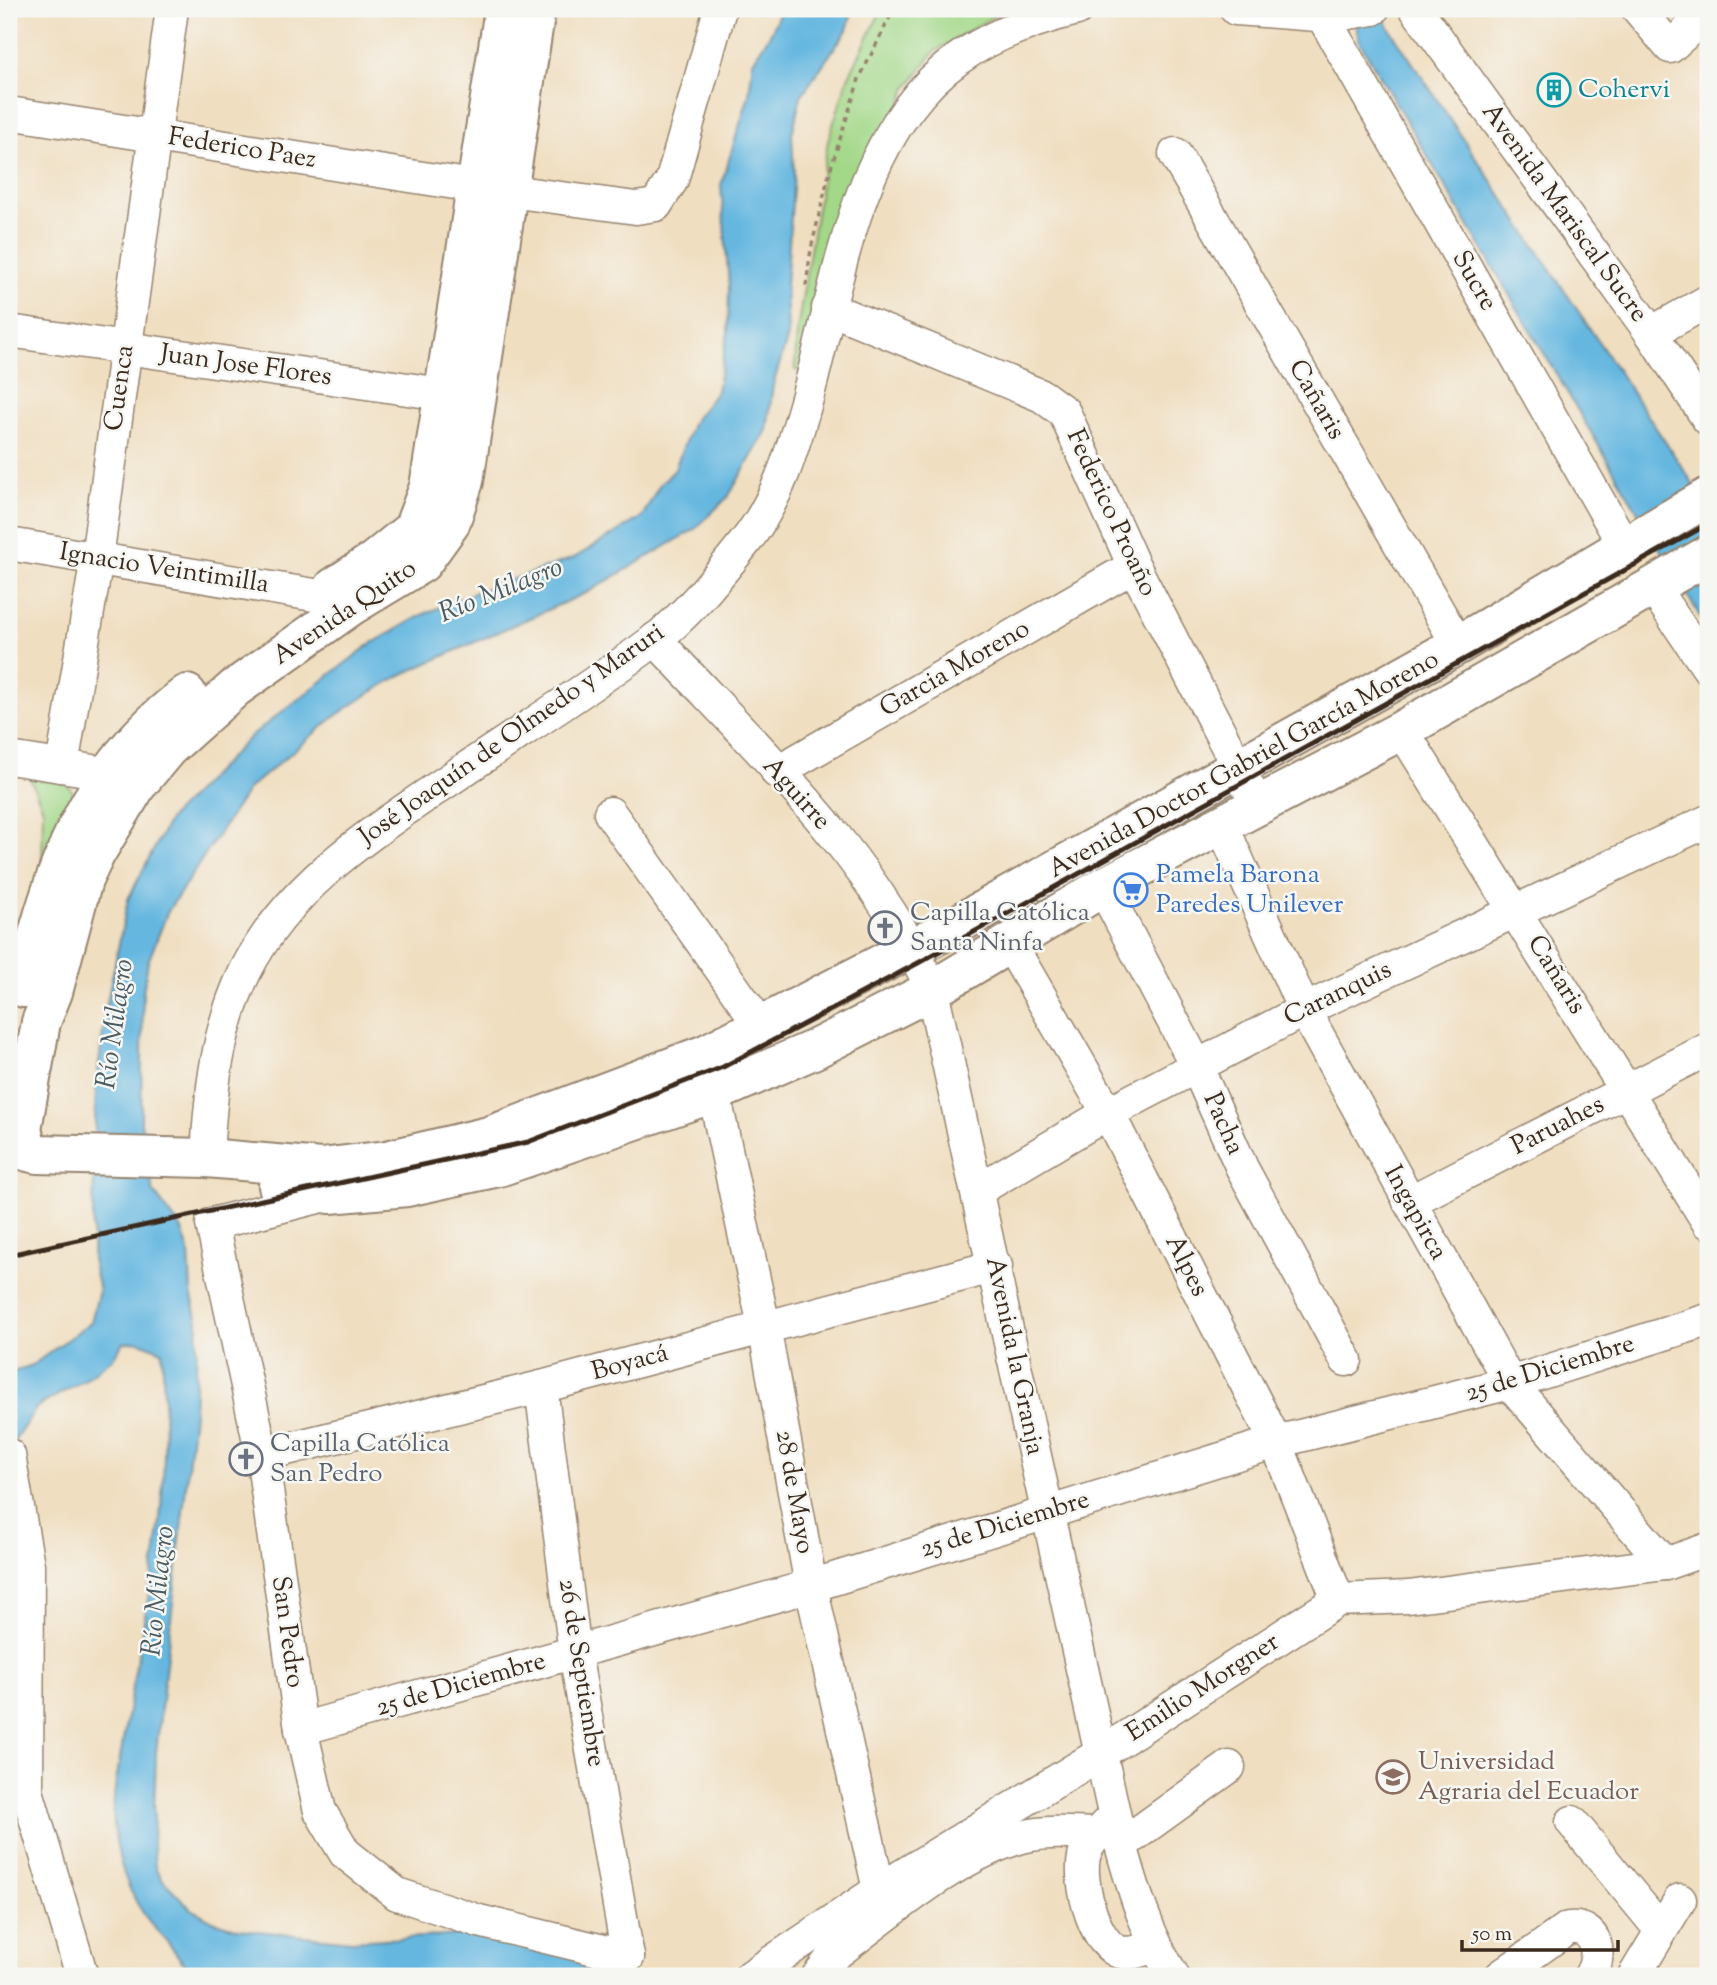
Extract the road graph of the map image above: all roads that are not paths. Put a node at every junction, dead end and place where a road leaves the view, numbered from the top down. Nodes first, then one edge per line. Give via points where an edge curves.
1 (172, 9) edge
2 (504, 9) edge
3 (536, 9) edge
4 (720, 9) edge
5 (1077, 9) edge
6 (1236, 9) edge
7 (1416, 9) edge
8 (1638, 9) edge
9 (1348, 12) edge
10 (1708, 13) edge
11 (9, 113) edge
12 (153, 135) junction
13 (1175, 154) dead end
14 (492, 189) junction
15 (1708, 301) edge
16 (816, 303) junction
17 (9, 331) edge
18 (1651, 333) junction
19 (125, 349) junction
20 (442, 394) junction
21 (1708, 419) edge
22 (1708, 497) edge
23 (1636, 540) junction
24 (9, 544) edge
25 (1708, 555) edge
26 (97, 558) junction
27 (1134, 566) junction
28 (1658, 583) junction
29 (320, 596) junction
30 (655, 639) junction
31 (1458, 645) junction
32 (1708, 668) edge
33 (1402, 730) junction
34 (9, 758) edge
35 (62, 766) junction
36 (1239, 768) junction
37 (777, 772) junction
38 (106, 773) junction
39 (1258, 806) junction
40 (610, 813) dead end
41 (1708, 821) edge
42 (1222, 825) junction
43 (1103, 887) junction
44 (1514, 909) junction
45 (1010, 944) junction
46 (922, 967) junction
47 (16, 987) edge
48 (1304, 1010) junction
49 (41, 1022) junction
50 (761, 1026) junction
51 (1708, 1049) edge
52 (1196, 1065) junction
53 (1629, 1090) junction
54 (714, 1093) junction
55 (1108, 1113) junction
56 (27, 1155) edge
57 (186, 1163) junction
58 (978, 1190) junction
59 (330, 1195) junction
60 (1409, 1202) junction
61 (1708, 1223) edge
62 (996, 1266) junction
63 (1708, 1320) edge
64 (764, 1326) junction
65 (1346, 1360) dead end
66 (1510, 1383) junction
67 (541, 1387) junction
68 (1276, 1442) junction
69 (262, 1455) junction
70 (11, 1464) edge
71 (1047, 1512) junction
72 (1708, 1549) edge
73 (1665, 1564) junction
74 (811, 1586) junction
75 (1338, 1600) junction
76 (575, 1653) junction
77 (301, 1729) junction
78 (1100, 1754) junction
79 (1229, 1767) dead end
80 (18, 1803) edge
81 (1572, 1822) dead end
82 (1110, 1831) junction
83 (879, 1891) junction
84 (1679, 1900) dead end
85 (1660, 1928) junction
86 (1154, 1946) junction
87 (637, 1967) edge
88 (82, 1976) edge
89 (751, 1976) edge
90 (818, 1976) edge
91 (1173, 1976) edge
92 (1501, 1976) edge
93 (1590, 1976) edge
94 (1634, 1976) edge

1 - 12 street, Cuenca
2 - 14 main road, Avenida Quito
3 - 14 main road, Avenida Quito
4 - 14 street, Federico Paez via 672,180 656,205 636,208
5 - 16 street, José Joaquín de Olmedo y Maruri via 993,38 957,59 916,97 887,139
6 - 9 street
7 - 18 street, Avenida Mariscal Sucre
8 - 10 street via 1670,47
9 - 23 street, Sucre
11 - 12 street, Federico Paez
12 - 14 street, Federico Paez
12 - 19 street, Cuenca
13 - 31 street, Cañaris
14 - 20 main road, Avenida Quito
14 - 49 main road, Avenida Quito via 464,481 450,524 422,563 290,648 206,712 137,785 83,880
15 - 18 street
16 - 27 street, Federico Proaño via 1042,397 1064,412
16 - 30 street, José Joaquín de Olmedo y Maruri via 785,474 749,536
17 - 19 street, Juan Jose Flores
18 - 21 street, Avenida Mariscal Sucre
19 - 20 street, Juan Jose Flores
19 - 26 street, Cuenca
20 - 29 main road, Avenida Quito via 429,487 413,529
22 - 23 main road, Avenida Doctor Gabriel García Moreno
23 - 31 main road, Avenida Doctor Gabriel García Moreno
24 - 26 street, Ignacio Veintimilla
25 - 28 main road, Avenida Doctor Gabriel García Moreno
26 - 29 street, Ignacio Veintimilla
26 - 35 street, Cuenca
27 - 36 street, Federico Proaño
27 - 37 street, Garcia Moreno
28 - 32 street
28 - 33 main road, Avenida Doctor Gabriel García Moreno
29 - 38 main road, Avenida Quito via 181,699
30 - 37 street, Aguirre
30 - 57 street, José Joaquín de Olmedo y Maruri via 360,841 286,911 246,968 233,998 211,1099
31 - 36 main road, Avenida Doctor Gabriel García Moreno
33 - 39 main road, Avenida Doctor Gabriel García Moreno
33 - 44 street, Cañaris
34 - 35 street
35 - 38 street
36 - 39 street, Federico Proaño
36 - 46 main road, Avenida Doctor Gabriel García Moreno
37 - 46 street, Aguirre via 854,859
38 - 47 main road, Avenida Quito via 65,849
39 - 42 main road, Avenida Doctor Gabriel García Moreno
40 - 50 street
41 - 44 street, Caranquis
42 - 43 main road, Avenida Doctor Gabriel García Moreno
42 - 48 street, Ingapirca
43 - 45 main road, Avenida Doctor Gabriel García Moreno
43 - 52 street, Pacha
44 - 48 street, Caranquis
44 - 53 street, Cañaris
45 - 46 main road, Avenida Doctor Gabriel García Moreno
45 - 55 street, Alpes
46 - 50 main road, Avenida Doctor Gabriel García Moreno
46 - 54 main road, Avenida Doctor Gabriel García Moreno via 815,1049
46 - 58 street, Avenida la Granja
47 - 49 main road via 35,1002
48 - 52 street, Caranquis
48 - 60 street, Ingapirca
49 - 56 main road, Avenida Quito
50 - 57 main road, Avenida Doctor Gabriel García Moreno via 706,1054 489,1136 387,1160 321,1168
51 - 53 street, Paruahes
52 - 55 street, Caranquis
52 - 65 street, Pacha via 1242,1168
53 - 60 street, Paruahes
53 - 61 street, Cañaris
54 - 59 main road, Avenida Doctor Gabriel García Moreno via 499,1167 407,1187
54 - 64 street, 28 de Mayo
55 - 58 street, Caranquis
55 - 68 street, Alpes
56 - 57 main road, Avenida Doctor Gabriel García Moreno
57 - 59 main road, Avenida Doctor Gabriel García Moreno
58 - 62 street, Avenida la Granja
59 - 69 street, San Pedro via 212,1224
60 - 66 street, Ingapirca
62 - 64 street, Boyacá
62 - 71 street, Avenida la Granja
63 - 66 street, 25 de Diciembre
64 - 67 street, Boyacá
64 - 74 street, 28 de Mayo
66 - 68 street, 25 de Diciembre
66 - 73 street, Ingapirca
67 - 69 street, Boyacá
67 - 76 street, 26 de Septiembre
68 - 71 street, 25 de Diciembre
68 - 75 street, Alpes
69 - 77 street, San Pedro
70 - 80 street via 28,1565 30,1616
71 - 74 street, 25 de Diciembre
71 - 78 street, Avenida la Granja
72 - 73 street
73 - 75 street via 1408,1597
74 - 76 street, 25 de Diciembre
74 - 83 street, 28 de Mayo
75 - 78 street, Emilio Morgner
76 - 77 street, 25 de Diciembre
76 - 87 street, 26 de Septiembre
77 - 87 street, San Pedro via 320,1811 345,1853 397,1895
78 - 82 street, Avenida la Granja
78 - 83 street, Emilio Morgner
79 - 82 street
80 - 88 street
81 - 85 street
82 - 86 street, Avenida la Granja
82 - 86 street via 1085,1854 1083,1883 1092,1918 1117,1951 1131,1953
82 - 90 street via 1043,1833 1015,1839 969,1859 834,1955
83 - 89 street, Emilio Morgner
84 - 85 street
85 - 94 street
86 - 91 street, Avenida la Granja
92 - 93 street via 1568,1928 1578,1927 1598,1949

